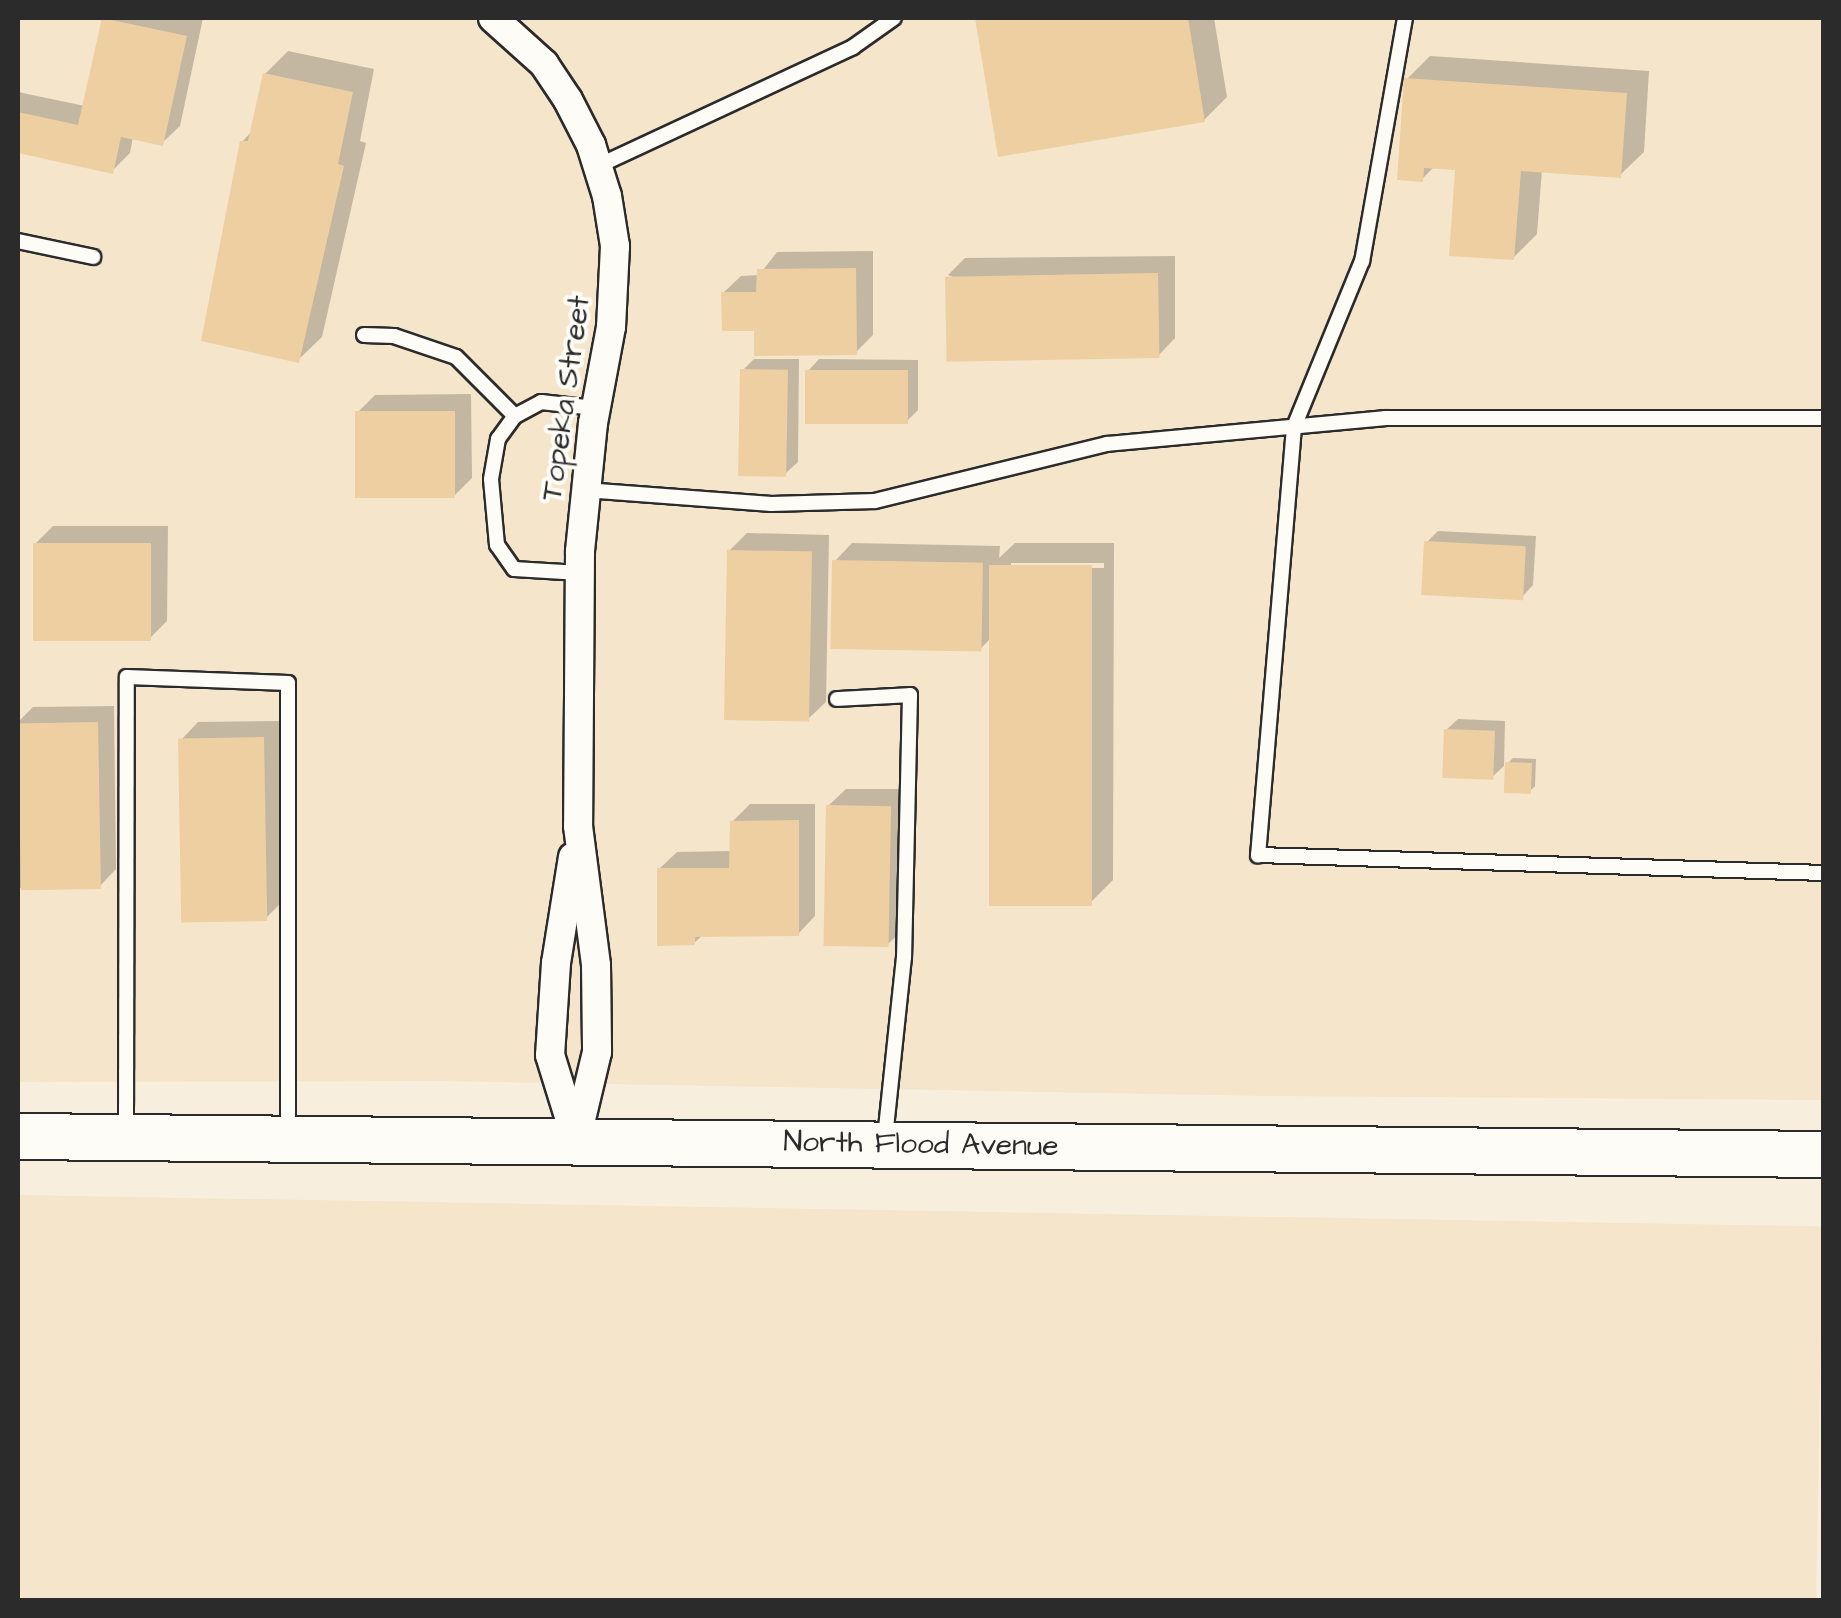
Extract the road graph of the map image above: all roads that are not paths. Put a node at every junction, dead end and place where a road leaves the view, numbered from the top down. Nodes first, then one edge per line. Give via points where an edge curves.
1 (493, 18) edge
2 (894, 18) edge
3 (1406, 18) edge
4 (598, 166) junction
5 (18, 241) edge
6 (93, 258) dead end
7 (364, 335) dead end
8 (595, 408) junction
9 (516, 416) junction
10 (1824, 418) edge
11 (1294, 427) junction
12 (585, 490) junction
13 (580, 572) junction
14 (837, 699) dead end
15 (578, 826) junction
16 (1824, 873) edge
17 (18, 1136) edge
18 (126, 1138) junction
19 (288, 1139) junction
20 (576, 1140) junction
21 (884, 1144) junction
22 (1824, 1154) edge

1 - 4 street, Topeka Street via 544,64
2 - 4 lane via 853,47
3 - 11 lane via 1362,261
4 - 8 street, Topeka Street via 616,246 611,326
5 - 6 lane
7 - 9 lane via 394,336 456,357
8 - 9 lane via 541,402
8 - 12 street, Topeka Street
9 - 13 lane via 498,439 491,479 497,545 514,570
10 - 11 lane via 1385,418
11 - 12 lane via 1107,444 874,500 772,504
11 - 16 lane via 1258,855
12 - 13 street, Topeka Street
13 - 15 street, Topeka Street
14 - 21 lane via 910,694 904,957
15 - 20 street, Topeka Street via 596,966 597,1052
15 - 20 street, Topeka Street via 556,963 550,1055
17 - 18 main road, North Flood Avenue
18 - 19 main road, North Flood Avenue
18 - 19 lane via 127,678 288,682
19 - 20 main road, North Flood Avenue
20 - 21 main road, North Flood Avenue
21 - 22 main road, North Flood Avenue

